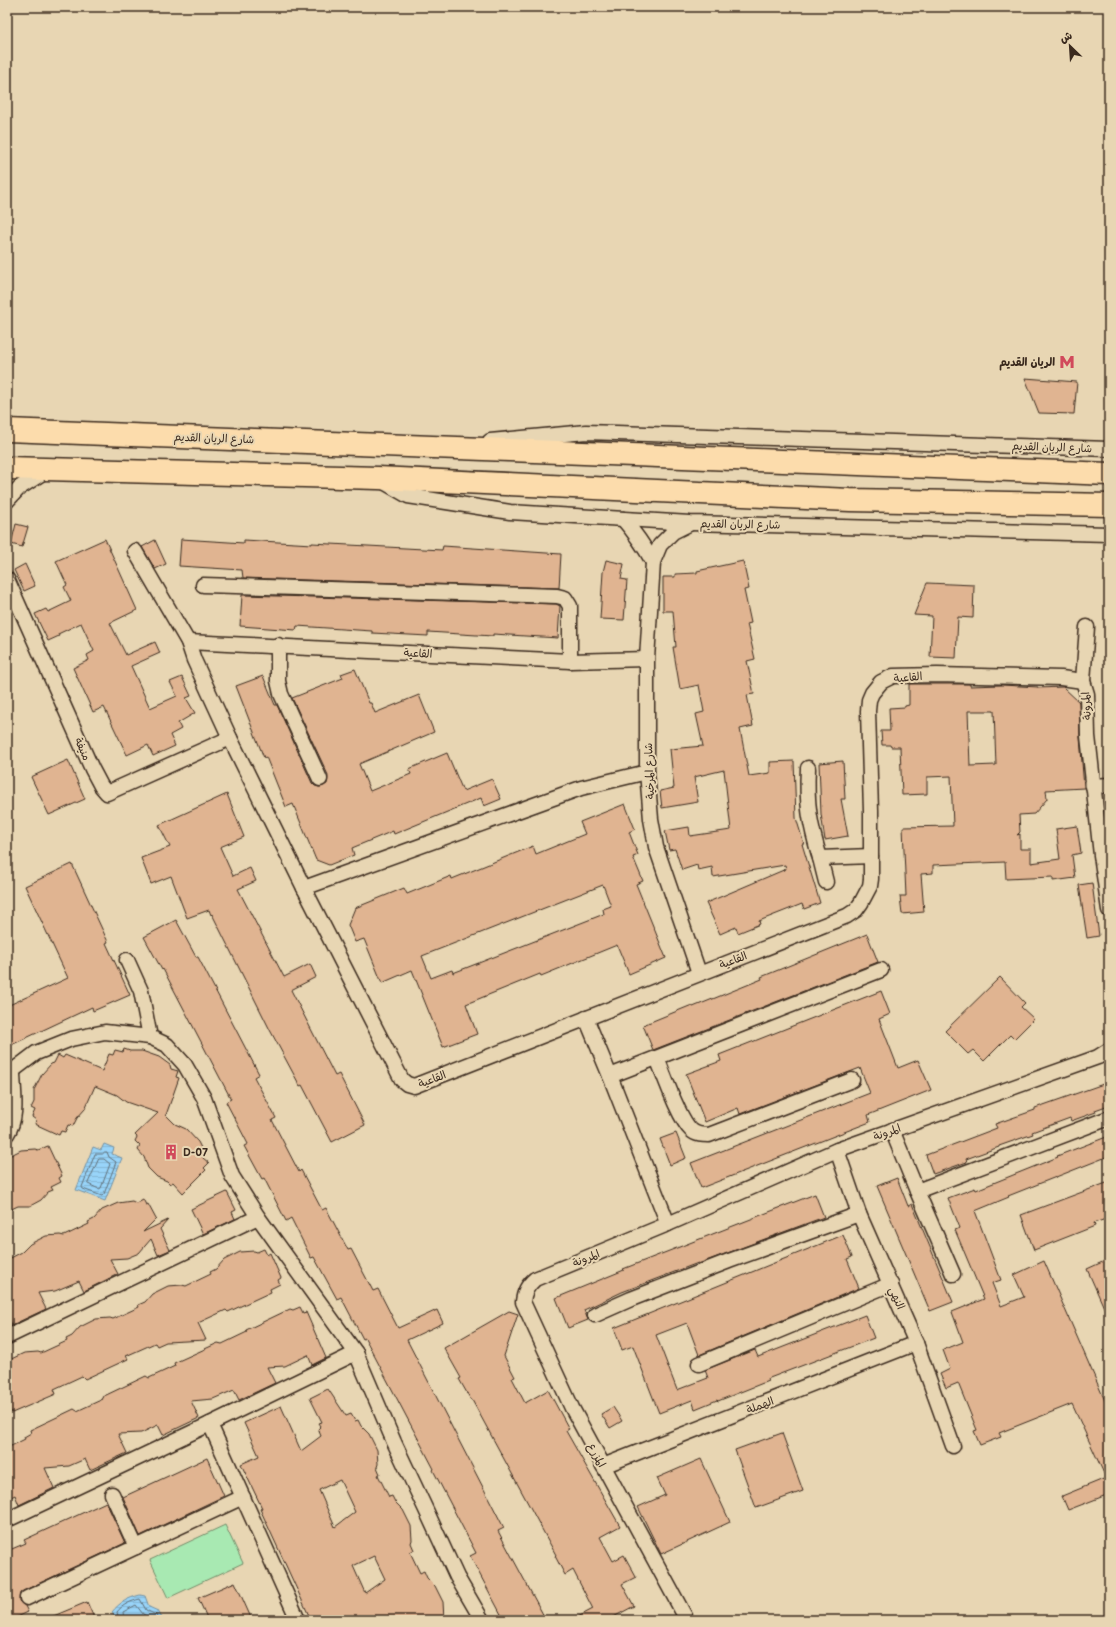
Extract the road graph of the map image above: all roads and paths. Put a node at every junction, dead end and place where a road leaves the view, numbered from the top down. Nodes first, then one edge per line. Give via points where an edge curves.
1 (7, 430) edge
2 (420, 447) junction
3 (1109, 449) edge
4 (7, 468) edge
5 (48, 470) junction
6 (1109, 474) edge
7 (378, 478) junction
8 (7, 501) edge
9 (1109, 505) edge
10 (623, 519) junction
11 (690, 523) junction
12 (1109, 534) edge
13 (135, 551) dead end
14 (653, 562) junction
15 (7, 579) edge
16 (203, 585) dead end
17 (1087, 626) dead end
18 (188, 642) junction
19 (278, 645) junction
20 (647, 659) junction
21 (570, 661) junction
22 (1083, 681) junction
23 (230, 738) junction
24 (808, 768) dead end
25 (647, 772) junction
26 (320, 779) dead end
27 (1109, 785) edge
28 (1093, 786) junction
29 (1105, 854) edge
30 (870, 856) junction
31 (820, 858) junction
32 (826, 882) dead end
33 (304, 888) junction
34 (1109, 910) edge
35 (127, 960) dead end
36 (881, 970) dead end
37 (699, 973) junction
38 (586, 1018) junction
39 (150, 1037) junction
40 (1109, 1050) edge
41 (657, 1058) junction
42 (10, 1073) edge
43 (610, 1076) junction
44 (852, 1080) dead end
45 (1109, 1118) edge
46 (892, 1130) junction
47 (7, 1134) edge
48 (837, 1150) junction
49 (917, 1191) junction
50 (859, 1214) junction
51 (258, 1217) junction
52 (668, 1224) junction
53 (953, 1274) dead end
54 (891, 1284) junction
55 (529, 1285) joint
56 (595, 1315) dead end
57 (7, 1337) edge
58 (916, 1343) junction
59 (356, 1353) junction
60 (699, 1364) dead end
61 (210, 1424) junction
62 (953, 1446) dead end
63 (603, 1466) junction
64 (112, 1494) dead end
65 (243, 1496) junction
66 (7, 1520) edge
67 (136, 1547) junction
68 (27, 1598) dead end
69 (298, 1620) edge
70 (482, 1620) edge
71 (687, 1620) edge

1 - 2 highway, شارع الريان القديم
2 - 3 street, شارع الريان القديم via 586,432
2 - 6 highway, شارع الريان القديم
4 - 5 highway, شارع الريان القديم
5 - 7 highway, شارع الريان القديم
5 - 8 street via 18,488
7 - 9 highway, شارع الريان القديم via 850,500
7 - 10 street, شارع الريان القديم via 408,496 510,512
10 - 11 street, شارع الريان القديم
10 - 14 street via 645,546
11 - 12 street, شارع الريان القديم
11 - 14 street, شارع المرخية via 673,532 660,545
13 - 18 street, القاعية
14 - 20 street, شارع المرخية
15 - 23 street, منيفة via 92,769 107,793
16 - 21 street via 557,596 565,598 570,606
17 - 22 street, المرونة
18 - 19 street, القاعية
18 - 23 street, القاعية
19 - 21 street, القاعية
19 - 26 street via 278,681 281,694
20 - 21 street, القاعية
20 - 25 street, شارع المرخية
22 - 28 street, المرونة via 1087,694
22 - 30 street, القاعية via 1061,678 937,675 893,676 881,682 872,693 868,711
23 - 33 street, القاعية
24 - 31 street via 810,821
25 - 33 street via 581,788
25 - 37 street, شارع المرخية via 656,847
27 - 28 street
28 - 29 street, المرونة
29 - 34 street, المرونة
30 - 31 street
30 - 37 street, القاعية via 870,886 856,910 847,916
31 - 32 street
33 - 38 street, القاعية via 402,1080 407,1084 414,1086
35 - 39 street via 141,991
36 - 41 street
37 - 38 street, القاعية
38 - 43 street
39 - 42 street via 105,1032 71,1039 36,1053
39 - 51 street via 167,1045 185,1065 204,1098 232,1176
40 - 46 street, المرونة via 1098,1057
41 - 43 street
41 - 44 street via 683,1119 691,1131 702,1135 709,1135
42 - 47 street via 14,1117
43 - 52 street
45 - 49 street
46 - 48 street, المرونة
46 - 49 street
48 - 50 street, النهي
48 - 52 street, المرونة
49 - 53 street
50 - 54 street, النهي
50 - 56 street via 729,1261
51 - 57 street
51 - 59 street
52 - 55 street, المرونة via 535,1279
54 - 58 street, النهي
54 - 60 street
55 - 63 street, المزرع via 524,1292 523,1302 528,1315
58 - 62 street, النهي
58 - 63 street, الهملة
59 - 61 street
59 - 70 street via 457,1577
61 - 65 street
61 - 66 street
63 - 71 street, المزرع
64 - 67 street
65 - 67 street
65 - 69 street
67 - 68 street

